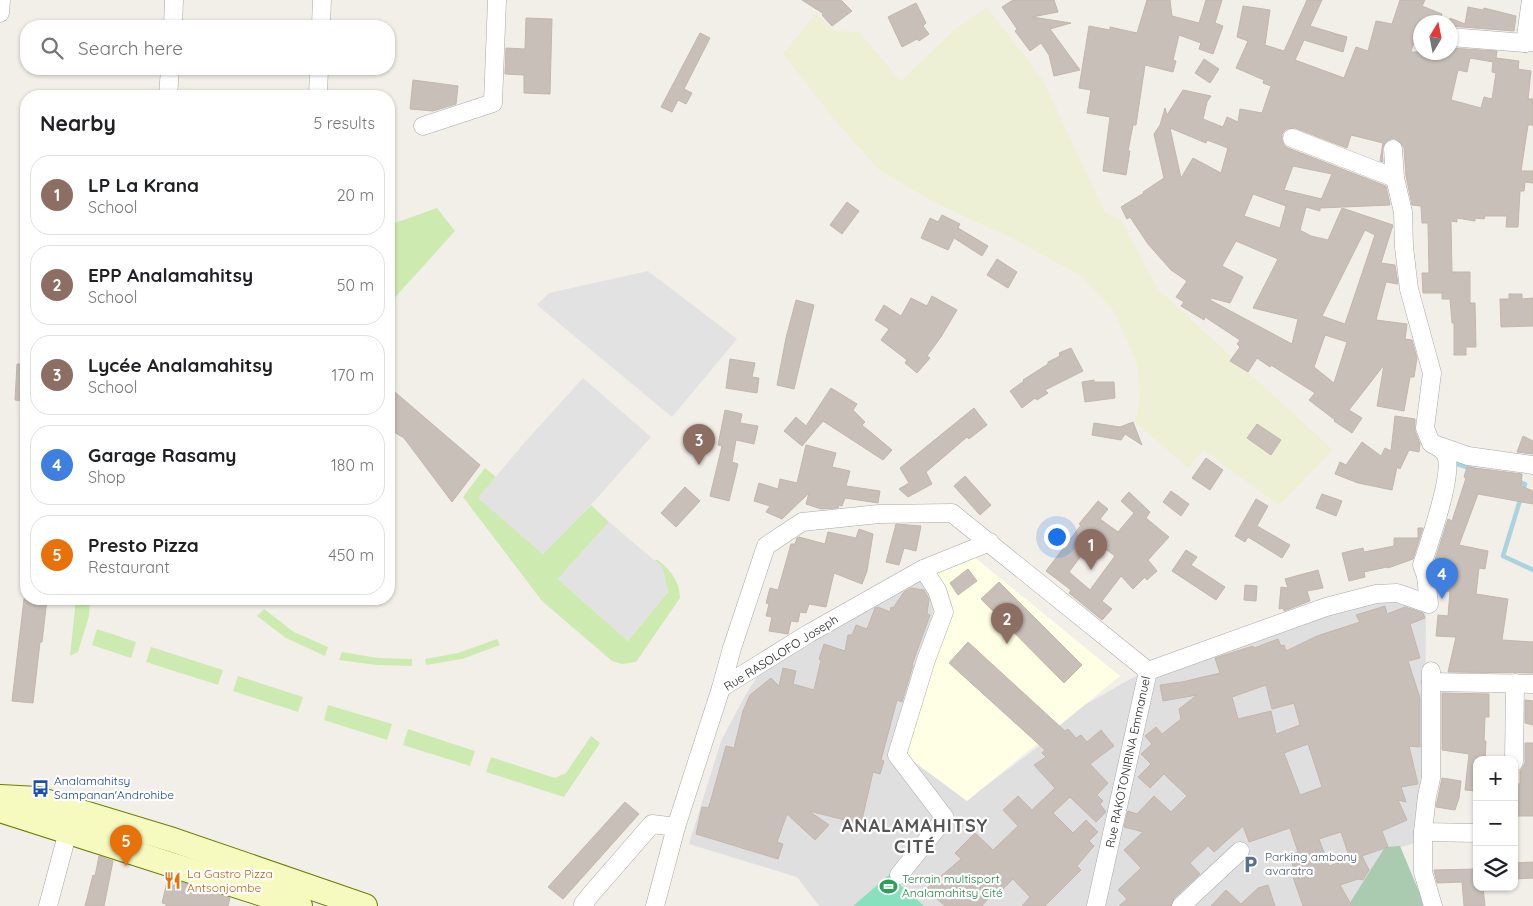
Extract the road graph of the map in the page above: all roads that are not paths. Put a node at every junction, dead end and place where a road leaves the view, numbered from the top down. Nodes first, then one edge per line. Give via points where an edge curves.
1 (1, 0) edge
2 (174, 0) edge
3 (322, 0) edge
4 (497, 0) edge
5 (1531, 0) edge
6 (0, 13) edge
7 (173, 20) edge
8 (321, 20) edge
9 (1458, 38) edge
10 (1529, 43) edge
11 (170, 75) edge
12 (319, 75) edge
13 (168, 90) edge
14 (318, 90) edge
15 (423, 126) dead end
16 (1292, 138) dead end
17 (1393, 149) dead end
18 (1395, 178) junction
19 (1431, 443) junction
20 (1533, 466) edge
21 (990, 542) junction
22 (923, 570) junction
23 (1148, 671) junction
24 (1515, 683) junction
25 (1533, 684) edge
26 (721, 688) junction
27 (1514, 756) edge
28 (0, 797) edge
29 (0, 810) edge
30 (676, 828) junction
31 (68, 831) junction
32 (1423, 832) junction
33 (1473, 833) edge
34 (1240, 851) dead end
35 (899, 875) dead end
36 (271, 901) edge
37 (48, 906) edge
38 (300, 906) edge
39 (365, 906) edge
40 (585, 906) edge
41 (655, 906) edge
42 (1096, 906) edge
43 (1181, 906) edge
44 (1433, 906) edge

1 - 6 street
2 - 7 street
3 - 8 street
4 - 15 street via 493,103
5 - 10 street
9 - 10 street
11 - 13 street
12 - 14 street
16 - 18 street
17 - 18 street
18 - 19 street via 1403,212 1409,289 1432,373 1425,428
19 - 20 street via 1468,456
19 - 23 street via 1444,451 1447,458 1443,497 1422,565 1429,604 1397,593 1376,594 1326,608
21 - 22 street, Rue RASOLOFO Joseph
21 - 23 street, Rue RAKOTONIRINA Emmanuel
21 - 26 street, Rue RAKOTONIRINA Emmanuel via 952,513 879,514 802,522 766,546
22 - 26 street, Rue RASOLOFO Joseph via 808,634
22 - 35 street via 937,590 944,612 897,755 945,818
23 - 42 street, Rue RAKOTONIRINA Emmanuel
24 - 25 street
24 - 27 street
24 - 32 street via 1431,676 1431,778
26 - 30 street, Rue RASOLOFO Joseph
28 - 39 main road via 38,799 173,840
29 - 31 main road
30 - 40 street via 652,824 583,904
30 - 41 street, Rue RASOLOFO Joseph
31 - 36 main road
31 - 37 street
32 - 33 street
32 - 44 street via 1422,872
34 - 43 street
36 - 38 main road

